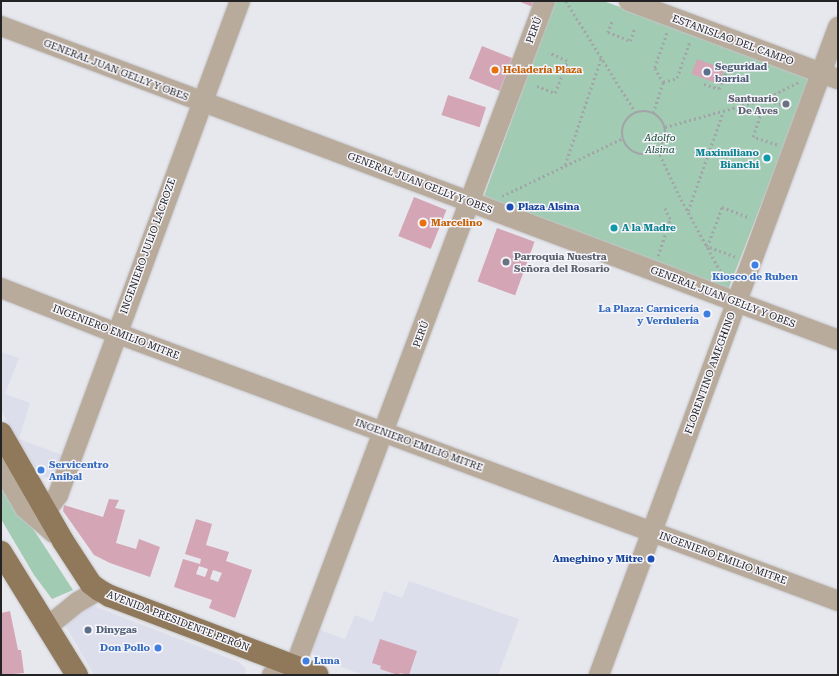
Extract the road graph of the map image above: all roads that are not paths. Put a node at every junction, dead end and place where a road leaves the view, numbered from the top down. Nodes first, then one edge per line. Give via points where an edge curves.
1 (240, 1) edge
2 (545, 1) edge
3 (629, 1) edge
4 (1, 26) edge
5 (838, 27) edge
6 (830, 76) edge
7 (202, 102) junction
8 (470, 201) junction
9 (1, 288) edge
10 (736, 302) junction
11 (116, 333) junction
12 (838, 340) edge
13 (384, 432) junction
14 (1, 433) edge
15 (1, 467) edge
16 (46, 511) junction
17 (651, 532) junction
18 (63, 541) junction
19 (1, 552) edge
20 (99, 590) junction
21 (838, 601) edge
22 (47, 627) junction
23 (298, 670) edge
24 (77, 675) edge
25 (272, 675) edge
26 (318, 675) edge
27 (599, 675) edge

1 - 7 street, INGENIERO JULIO LACROZE
2 - 8 street, PERÚ
3 - 6 street, ESTANISLAO DEL CAMPO
4 - 7 street, GENERAL JUAN GELLY Y OBES
5 - 6 street, FLORENTINO AMEGHINO
6 - 10 street, FLORENTINO AMEGHINO
7 - 8 street, GENERAL JUAN GELLY Y OBES
7 - 11 street, INGENIERO JULIO LACROZE
8 - 10 street, GENERAL JUAN GELLY Y OBES
8 - 13 street, PERÚ
9 - 11 street, INGENIERO EMILIO MITRE
10 - 12 street, GENERAL JUAN GELLY Y OBES
10 - 17 street, FLORENTINO AMEGHINO
11 - 13 street, INGENIERO EMILIO MITRE
11 - 16 street, INGENIERO JULIO LACROZE via 58,495
13 - 17 street, INGENIERO EMILIO MITRE
13 - 23 street, PERÚ
14 - 16 main road, AVENIDA PRESIDENTE PERÓN
15 - 18 street via 25,508
16 - 18 main road, AVENIDA PRESIDENTE PERÓN
17 - 21 street, INGENIERO EMILIO MITRE
17 - 27 street, FLORENTINO AMEGHINO
18 - 20 main road, AVENIDA PRESIDENTE PERÓN via 91,584
19 - 22 main road
20 - 22 street via 78,602
20 - 23 main road, AVENIDA PRESIDENTE PERÓN
22 - 24 main road
23 - 25 street
23 - 26 main road, AVENIDA PRESIDENTE PERÓN

